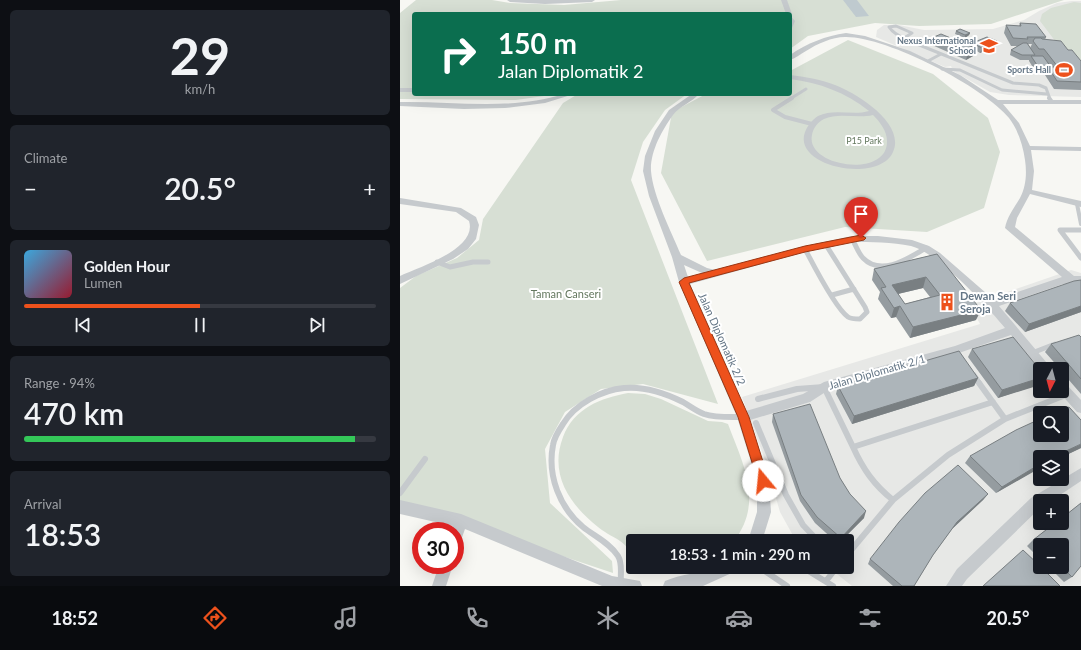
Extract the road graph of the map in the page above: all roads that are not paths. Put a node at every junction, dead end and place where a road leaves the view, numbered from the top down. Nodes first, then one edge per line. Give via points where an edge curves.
1 (510, 0) edge
2 (592, 0) edge
3 (784, 0) edge
4 (788, 12) edge
5 (904, 38) junction
6 (941, 54) junction
7 (792, 57) edge
8 (928, 61) junction
9 (942, 69) junction
10 (792, 78) edge
11 (806, 89) dead end
12 (400, 90) edge
13 (412, 90) edge
14 (1047, 94) junction
15 (565, 96) edge
16 (693, 96) edge
17 (996, 102) junction
18 (1052, 102) junction
19 (1081, 102) edge
20 (400, 104) edge
21 (874, 112) junction
22 (812, 124) junction
23 (1027, 148) junction
24 (1081, 149) edge
25 (1027, 191) junction
26 (400, 201) edge
27 (1079, 204) edge
28 (1081, 224) edge
29 (1081, 230) edge
30 (852, 239) junction
31 (826, 245) junction
32 (926, 248) junction
33 (805, 249) junction
34 (677, 257) junction
35 (1081, 258) edge
36 (437, 262) junction
37 (488, 262) dead end
38 (716, 273) junction
39 (1076, 279) edge
40 (400, 280) edge
41 (684, 282) junction
42 (854, 289) junction
43 (832, 295) junction
44 (992, 304) junction
45 (1012, 330) junction
46 (1060, 342) edge
47 (1032, 353) junction
48 (1040, 362) edge
49 (969, 367) edge
50 (824, 387) junction
51 (1069, 395) edge
52 (1050, 398) edge
53 (758, 399) dead end
54 (993, 402) junction
55 (1081, 408) edge
56 (743, 417) junction
57 (1005, 419) junction
58 (756, 423) dead end
59 (853, 447) junction
60 (425, 459) dead end
61 (1081, 474) edge
62 (400, 493) edge
63 (892, 500) junction
64 (400, 507) edge
65 (461, 521) joint
66 (758, 534) edge
67 (811, 534) edge
68 (854, 546) edge
69 (443, 574) edge
70 (716, 574) edge
71 (769, 574) edge
72 (815, 574) edge
73 (831, 574) edge
74 (826, 580) junction
75 (620, 585) edge
76 (439, 586) edge
77 (670, 586) edge
78 (787, 586) edge
79 (833, 586) edge
80 (953, 586) edge

1 - 2 street
3 - 4 street
5 - 5 lane via 890,30 888,27 896,26 912,33
5 - 6 lane
6 - 8 lane
6 - 14 lane via 1013,84 1039,85 1046,88
7 - 8 street via 830,38 852,35 875,40
8 - 9 street
9 - 14 lane via 960,70 1002,90
9 - 17 street
10 - 21 street via 809,79 832,86 852,96
11 - 22 lane via 773,110 775,113
12 - 13 street
14 - 18 lane
15 - 20 street via 550,101 492,106
16 - 34 street, Jalan Diplomatik 2/2 via 672,112 659,130 649,156 647,171 652,196
17 - 18 street
17 - 23 street via 1016,123
18 - 19 street
21 - 22 street via 860,115 835,113
21 - 22 street via 887,126 892,147 880,160 862,166 841,166 815,154 807,137
23 - 24 street
23 - 25 street
25 - 27 street
25 - 39 street via 1010,228
26 - 36 street via 458,210 473,219 474,233 465,247
27 - 28 lane
29 - 35 lane via 1060,230
30 - 31 street
30 - 32 street via 896,240
30 - 32 lane via 864,259 880,266 896,263
31 - 33 street
31 - 42 lane
32 - 44 street
33 - 38 street
33 - 43 lane
34 - 38 street via 705,271
34 - 41 street, Jalan Diplomatik 2/2
36 - 37 lane via 448,268 470,262
36 - 40 street
38 - 41 street
39 - 44 street via 1062,280
41 - 56 street, Jalan Diplomatik 2/2
42 - 43 lane
42 - 43 lane via 866,307 867,312 860,319 848,317
44 - 45 street
45 - 47 street
45 - 50 street, Jalan Diplomatik 2/1 via 958,353
46 - 47 lane
47 - 48 street
49 - 54 lane
50 - 53 lane via 797,389
50 - 56 street, Jalan Diplomatik 2/1 via 806,398
50 - 59 lane
51 - 55 street
52 - 57 lane
54 - 57 lane
54 - 59 lane
56 - 66 street, Jalan Diplomatik 2/2 via 763,481 764,512
56 - 75 lane via 716,417 658,392 624,388 593,398 579,406 568,417 553,445 552,461 558,491 564,507 582,527 611,548 619,558
57 - 63 lane via 948,455
58 - 67 lane via 786,495 802,525
59 - 63 lane via 870,480
60 - 62 lane
61 - 80 street via 1036,503 962,574
63 - 68 lane
64 - 65 street
65 - 75 street
69 - 76 street
70 - 77 street via 693,583
71 - 78 lane
72 - 74 lane
73 - 74 lane
74 - 79 lane

